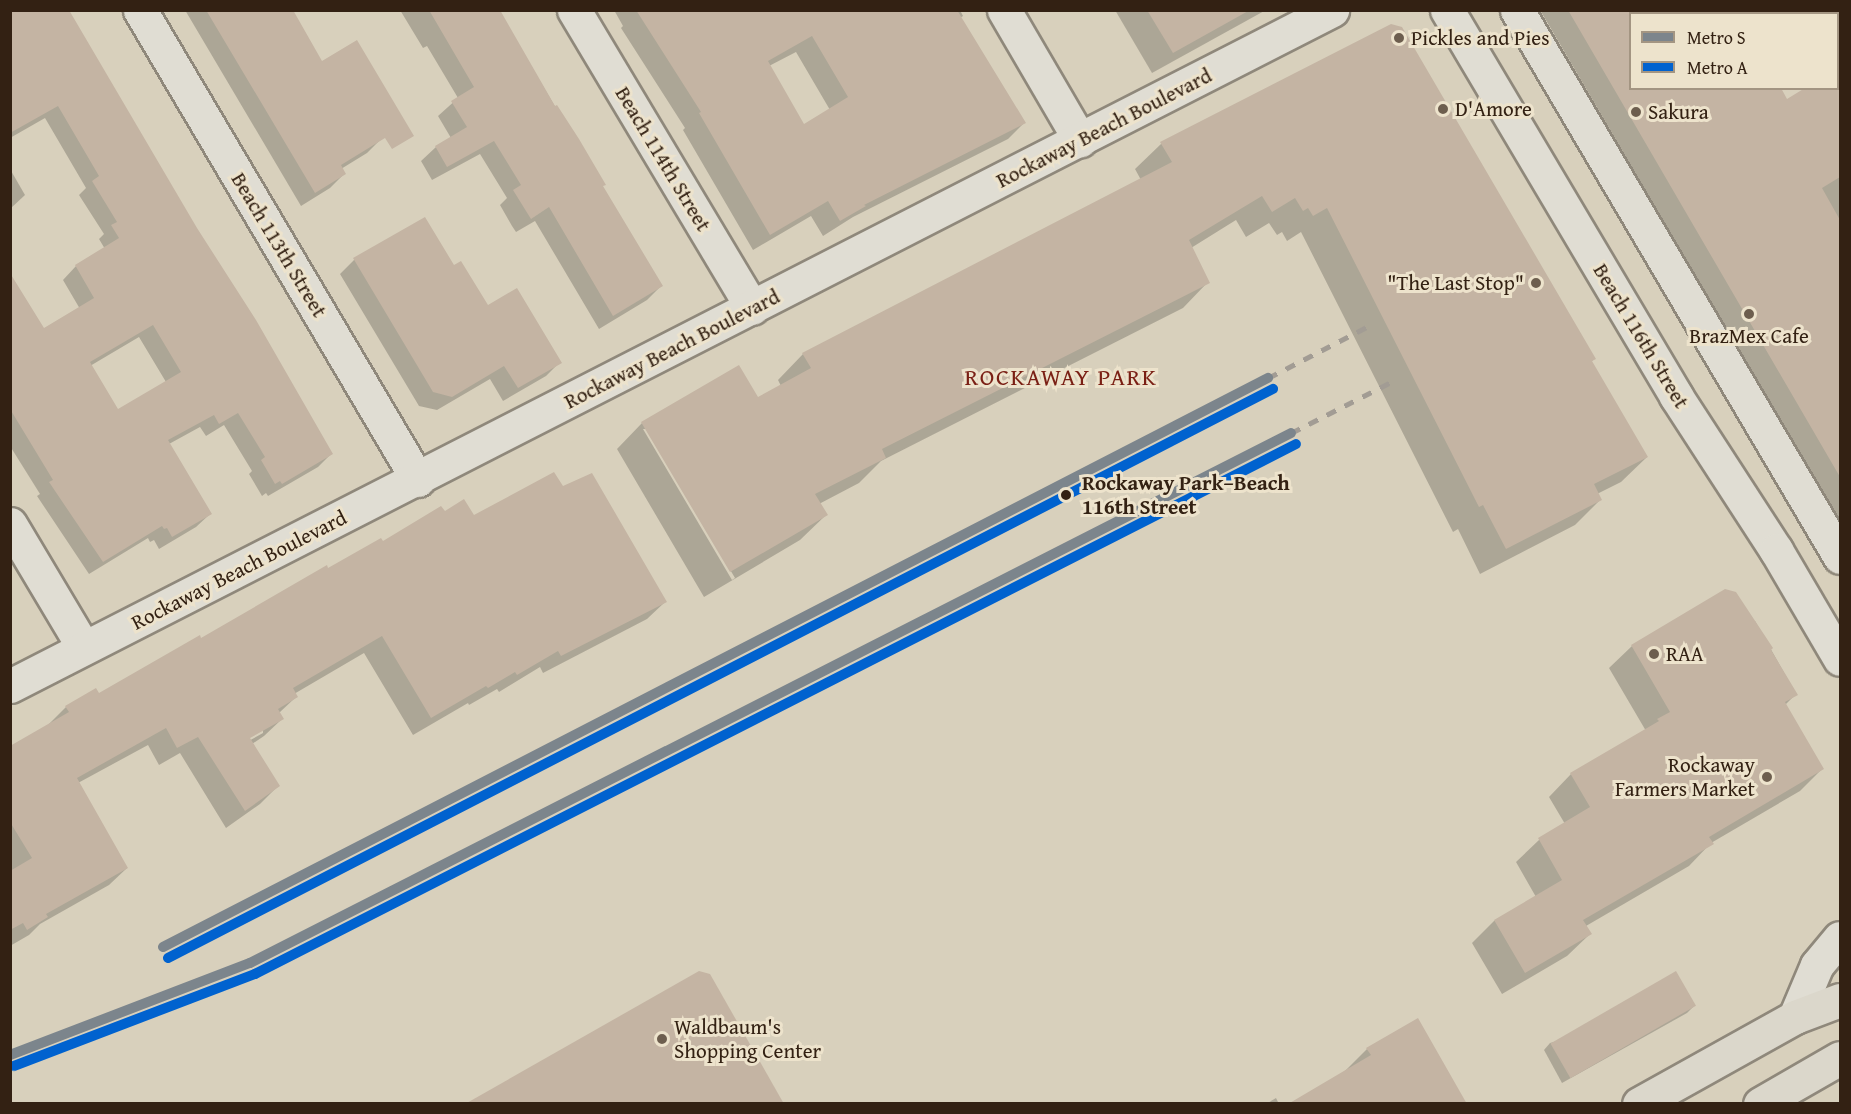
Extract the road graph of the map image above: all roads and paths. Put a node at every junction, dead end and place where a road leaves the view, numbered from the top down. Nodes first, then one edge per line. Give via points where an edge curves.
1 (140, 10) edge
2 (574, 10) edge
3 (1004, 10) edge
4 (1332, 10) edge
5 (1447, 10) edge
6 (1517, 10) edge
7 (1080, 140) junction
8 (752, 308) junction
9 (418, 480) junction
10 (10, 524) edge
11 (1840, 557) edge
12 (84, 648) junction
13 (1840, 659) edge
14 (10, 686) edge
15 (1840, 938) edge
16 (1840, 1000) edge
17 (1795, 1017) junction
18 (1840, 1058) edge
19 (1639, 1104) edge
20 (1760, 1104) edge

1 - 9 street, Beach 113th Street
2 - 8 street, Beach 114th Street
3 - 7 street
4 - 7 street, Rockaway Beach Boulevard
5 - 13 street, Beach 116th Street via 1676,396 1776,550
6 - 11 street
7 - 8 street, Rockaway Beach Boulevard
8 - 9 street, Rockaway Beach Boulevard
9 - 12 street, Rockaway Beach Boulevard
10 - 12 street
12 - 14 street, Rockaway Beach Boulevard
15 - 17 street via 1817,965
16 - 17 main road
17 - 19 main road
18 - 20 main road

